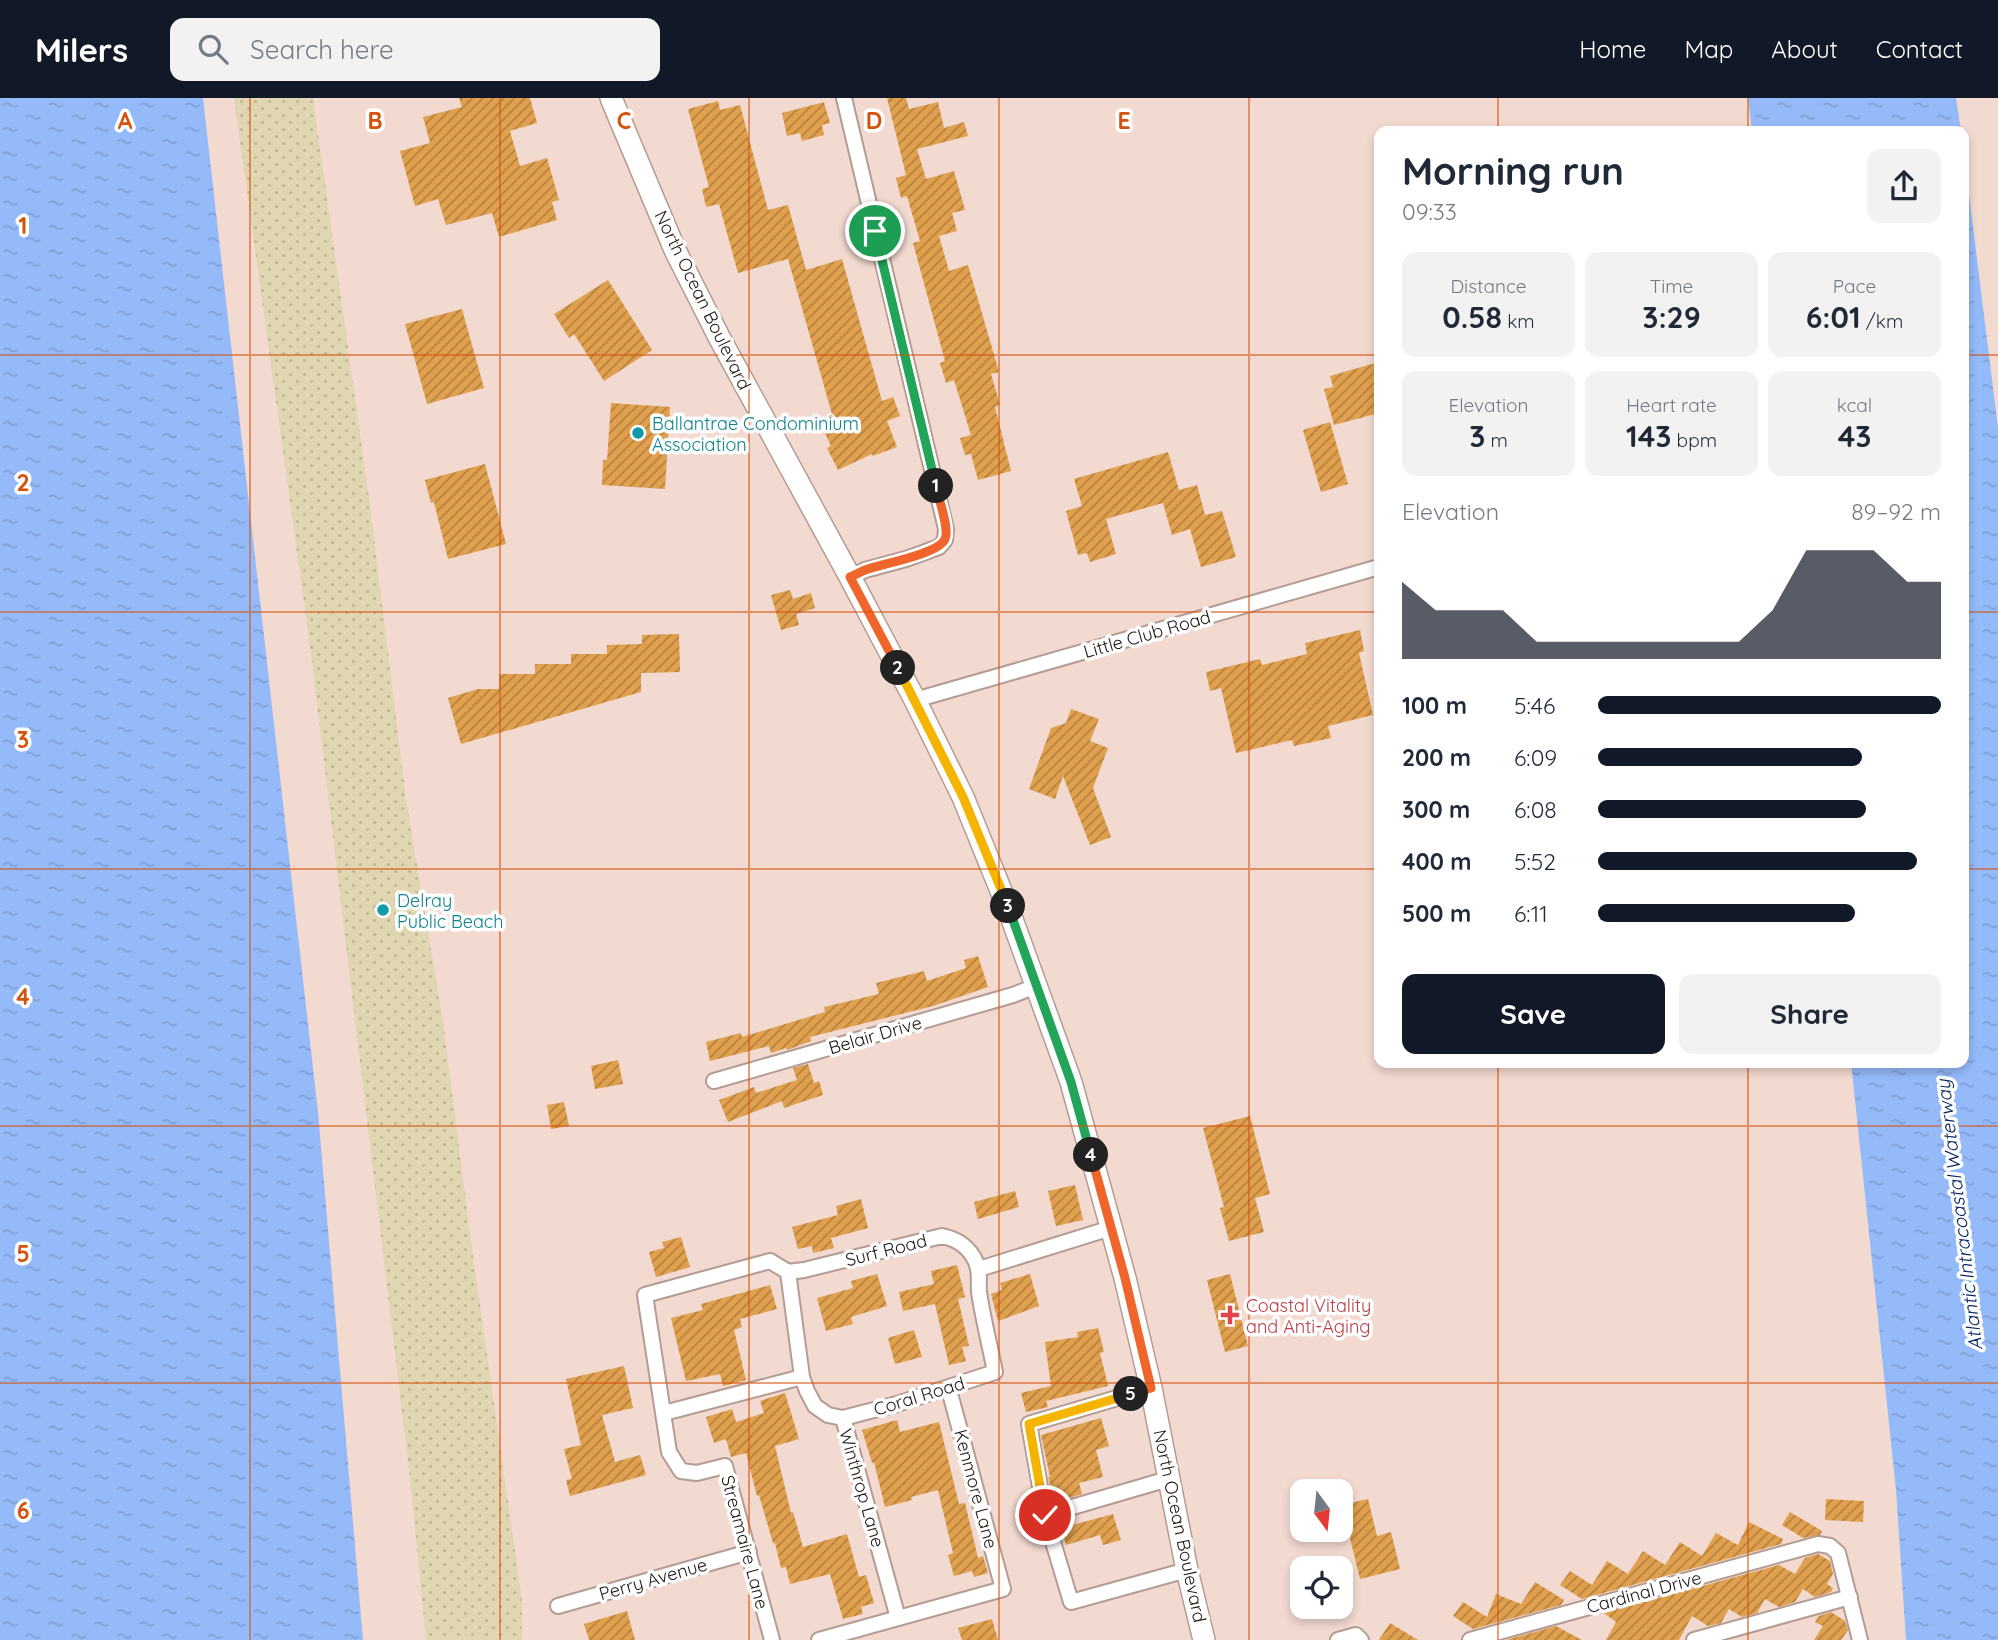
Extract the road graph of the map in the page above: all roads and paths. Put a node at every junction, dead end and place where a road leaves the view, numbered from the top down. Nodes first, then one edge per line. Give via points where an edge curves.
1 (611, 98) edge
2 (844, 98) edge
3 (1374, 568) edge
4 (850, 577) junction
5 (915, 700) junction
6 (1036, 986) junction
7 (714, 1081) dead end
8 (1111, 1228) junction
9 (979, 1269) junction
10 (788, 1272) junction
11 (802, 1377) junction
12 (1151, 1388) junction
13 (947, 1389) junction
14 (664, 1413) junction
15 (843, 1418) junction
16 (1168, 1479) junction
17 (1045, 1515) junction
18 (749, 1552) junction
19 (1188, 1570) junction
20 (1850, 1597) junction
21 (558, 1606) dead end
22 (898, 1618) junction
23 (772, 1640) edge
24 (819, 1640) edge
25 (1204, 1640) edge
26 (1338, 1640) edge
27 (1361, 1640) edge
28 (1470, 1640) edge
29 (1694, 1640) edge
30 (1860, 1640) edge

1 - 4 main road, North Ocean Boulevard via 675,250
2 - 4 street via 946,529 939,547
3 - 5 street, Little Club Road
4 - 5 main road, North Ocean Boulevard
5 - 6 main road, North Ocean Boulevard via 976,827
6 - 7 street, Belair Drive
6 - 8 main road, North Ocean Boulevard via 1071,1082
8 - 9 street
8 - 12 main road, North Ocean Boulevard
9 - 10 street, Surf Road via 965,1246 942,1236
9 - 13 street, Coral Road via 995,1373
10 - 11 street, Winthrop Lane
10 - 14 street, Surf Road via 770,1261 646,1294
11 - 14 street
11 - 15 street, Winthrop Lane via 815,1406
12 - 16 main road, North Ocean Boulevard
12 - 17 street via 1029,1424
13 - 15 street, Coral Road
13 - 22 street, Kenmore Lane via 1003,1589
14 - 18 street, Streamaire Lane via 669,1452 681,1471 697,1473 725,1466
15 - 22 street, Winthrop Lane
16 - 17 street
16 - 19 main road, North Ocean Boulevard
17 - 19 street via 1071,1602
18 - 21 street, Perry Avenue
18 - 23 street, Streamaire Lane
19 - 25 main road, North Ocean Boulevard
20 - 28 street, Cardinal Drive via 1838,1553 1818,1544
20 - 29 street
20 - 30 street
22 - 24 street
26 - 27 street via 1356,1636

